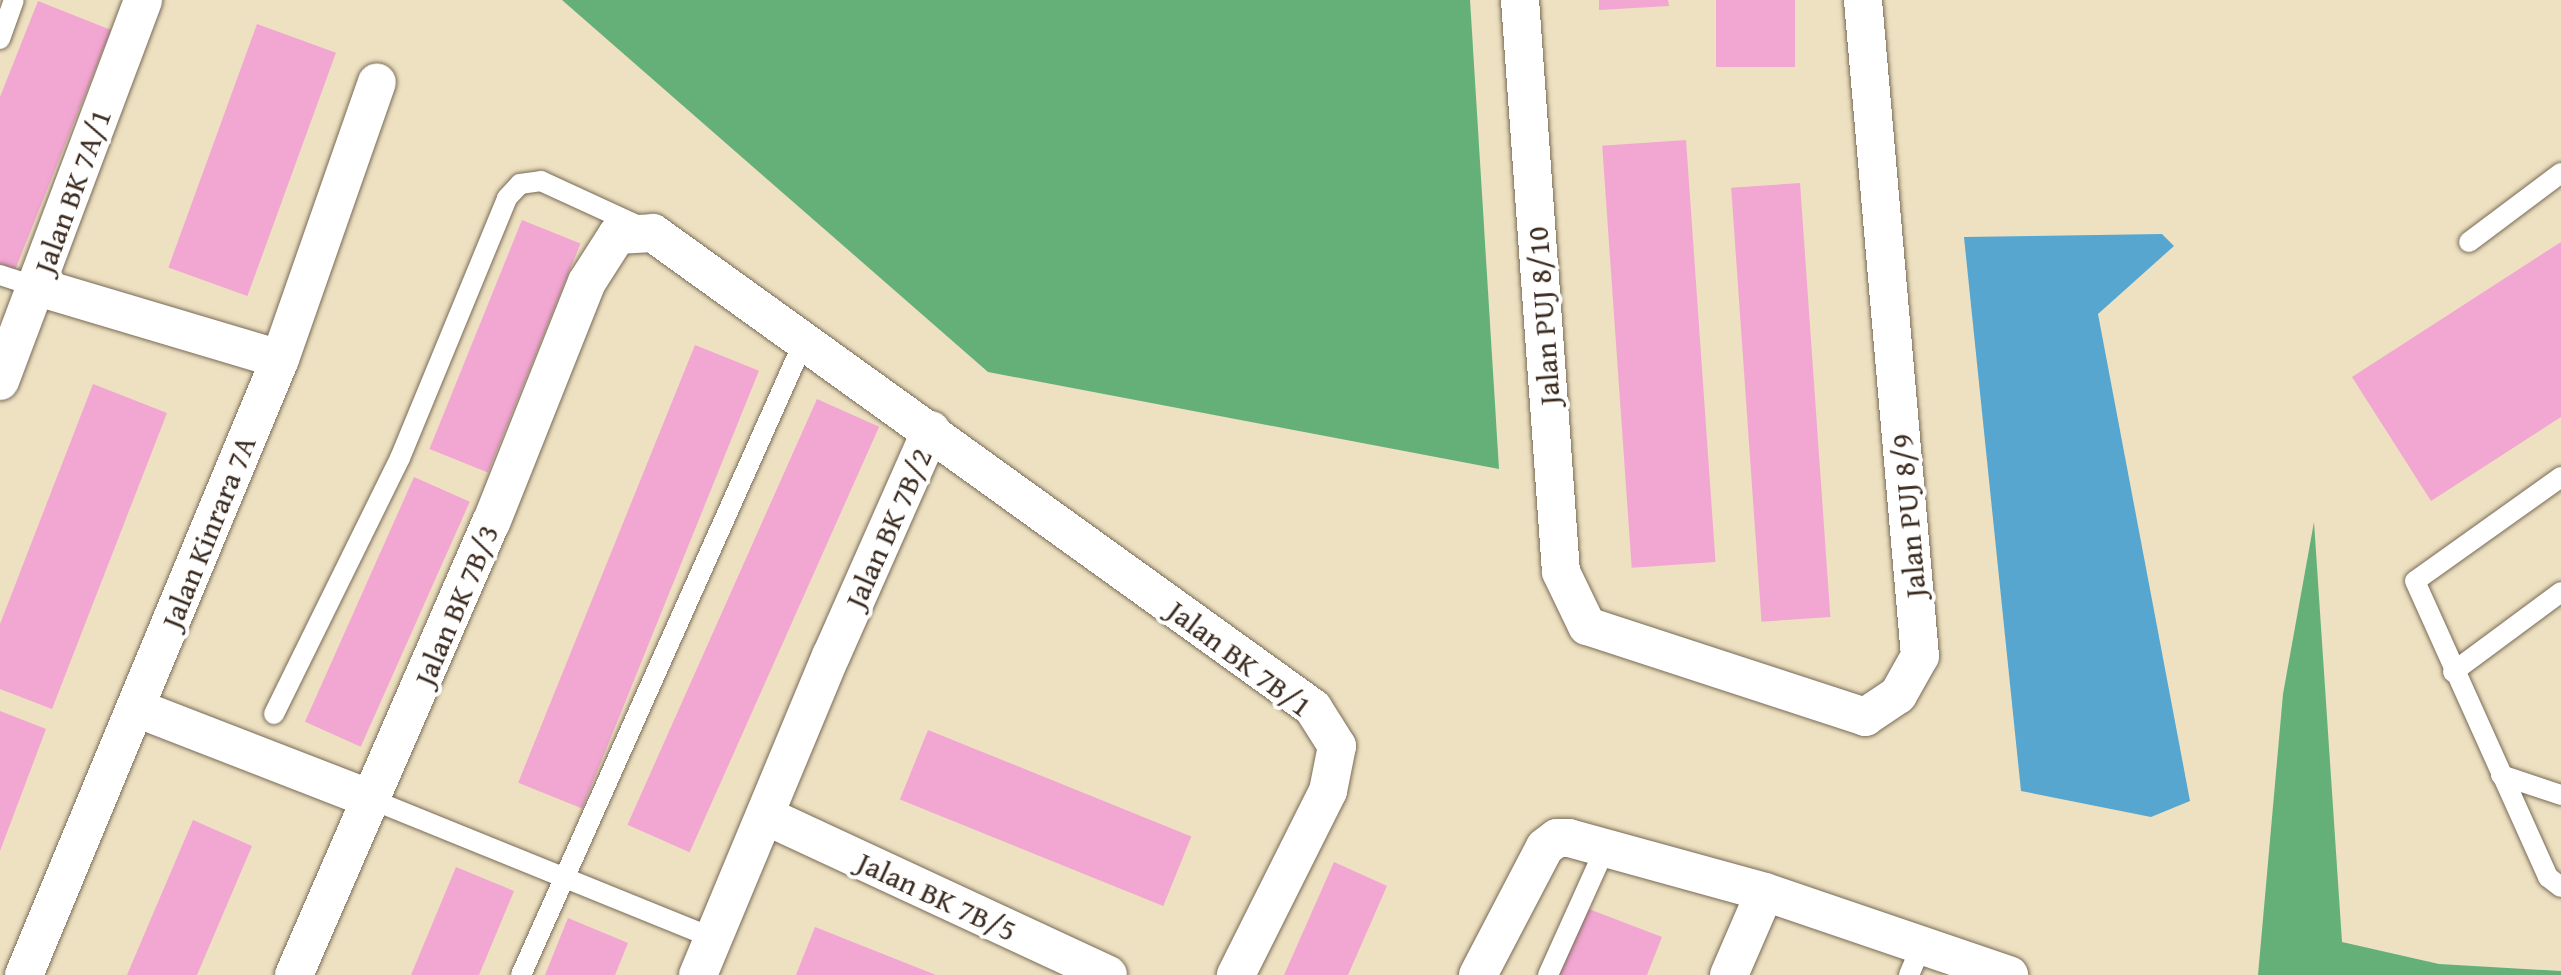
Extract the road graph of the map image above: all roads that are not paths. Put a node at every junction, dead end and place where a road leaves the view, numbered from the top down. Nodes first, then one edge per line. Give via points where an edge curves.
1 (14, 0) edge
2 (142, 0) edge
3 (1520, 0) edge
4 (1863, 0) edge
5 (0, 39) edge
6 (376, 82) dead end
7 (2561, 173) edge
8 (635, 234) junction
9 (2469, 242) dead end
10 (0, 274) edge
11 (38, 287) junction
12 (804, 339) junction
13 (280, 359) junction
14 (0, 382) edge
15 (931, 430) junction
16 (2561, 476) edge
17 (2561, 592) edge
18 (1587, 626) joint
19 (2452, 672) junction
20 (136, 708) junction
21 (274, 714) dead end
22 (2501, 774) junction
23 (2561, 796) edge
24 (373, 800) junction
25 (766, 816) junction
26 (1605, 849) junction
27 (564, 877) junction
28 (2561, 888) edge
29 (1765, 892) junction
30 (713, 938) junction
31 (1916, 960) edge
32 (24, 975) edge
33 (294, 975) edge
34 (521, 975) edge
35 (698, 975) edge
36 (1108, 975) edge
37 (1236, 975) edge
38 (1478, 975) edge
39 (1548, 975) edge
40 (1729, 975) edge
41 (2010, 975) edge

1 - 5 lane
2 - 11 street, Jalan BK 7A/1
3 - 18 street, Jalan PUJ 8/10 via 1561,572
4 - 18 street, Jalan PUJ 8/9 via 1920,656 1898,695 1865,717
6 - 13 street, Jalan Kinrara 7A
7 - 9 lane
8 - 12 street, Jalan BK 7B/2
8 - 21 lane via 541,181 520,184 506,198 400,458
8 - 24 street, Jalan BK 7B/3 via 587,282
10 - 11 lane
11 - 13 street
11 - 14 street, Jalan BK 7A/1
12 - 15 street, Jalan BK 7B/2
12 - 27 lane
13 - 20 street, Jalan Kinrara 7A
15 - 25 street, Jalan BK 7B/2
15 - 37 street, Jalan BK 7B/1 via 1313,708 1337,746 1328,790
16 - 19 lane via 2415,581
17 - 19 lane
19 - 22 lane
20 - 24 street
20 - 32 street, Jalan Kinrara 7A
22 - 23 lane
22 - 28 lane via 2548,877
24 - 27 lane
24 - 33 street, Jalan BK 7B/3
25 - 30 street, Jalan BK 7B/2
25 - 36 street, Jalan BK 7B/5
26 - 29 street
26 - 38 street via 1569,838 1545,847
26 - 39 lane
27 - 30 lane
27 - 34 lane
29 - 31 street
29 - 40 street
30 - 35 street, Jalan BK 7B/2
31 - 41 street

